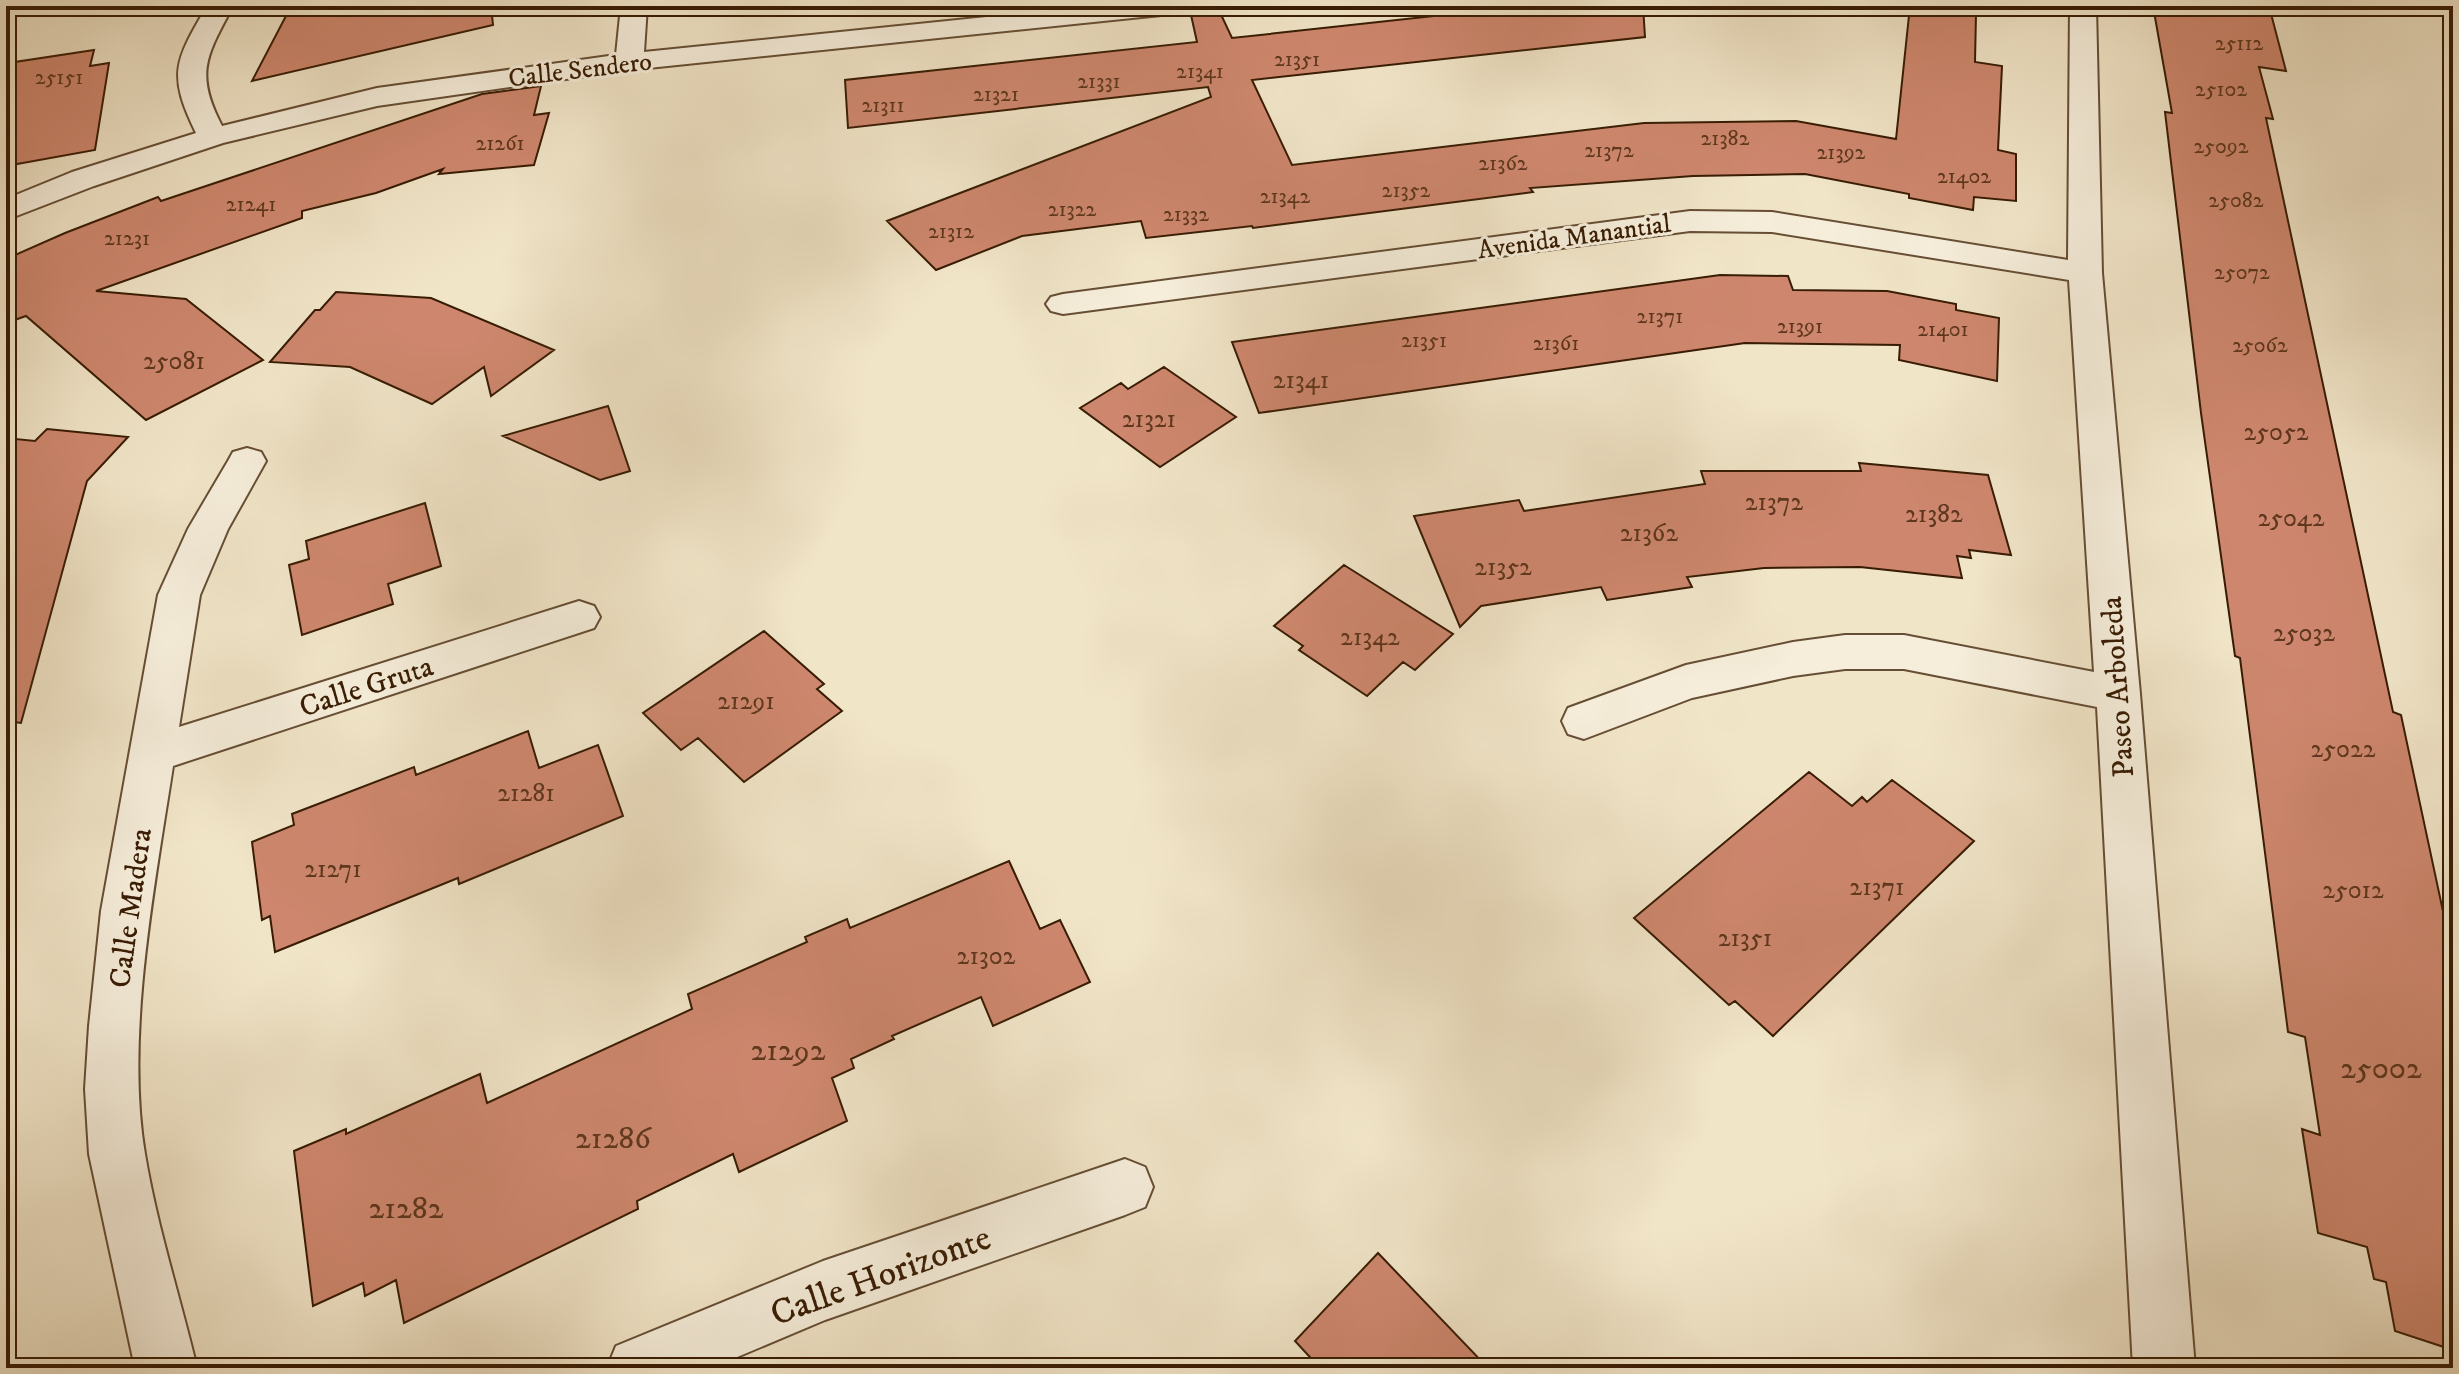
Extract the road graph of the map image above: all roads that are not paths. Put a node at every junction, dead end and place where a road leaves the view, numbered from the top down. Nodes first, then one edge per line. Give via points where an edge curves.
1 (220, 6) edge
2 (634, 6) edge
3 (1171, 6) edge
4 (2083, 6) edge
5 (629, 62) junction
6 (213, 137) junction
7 (6, 210) edge
8 (2085, 273) junction
9 (1063, 304) dead end
10 (247, 461) dead end
11 (579, 617) dead end
12 (2118, 694) junction
13 (1584, 721) dead end
14 (153, 754) junction
15 (1125, 1187) dead end
16 (166, 1368) edge
17 (638, 1368) edge
18 (2164, 1368) edge

1 - 6 street via 191,77 192,95
2 - 5 street
3 - 5 street, Calle Sendero
4 - 8 street, Paseo Arboleda
5 - 6 street, Calle Sendero via 377,97
6 - 7 street, Calle Sendero
8 - 9 street, Avenida Manantial via 1772,222 1690,221
8 - 12 street, Paseo Arboleda
10 - 14 street, Calle Madera via 208,529 179,595
11 - 14 street, Calle Gruta
12 - 13 street via 1904,652 1845,652 1686,682
12 - 18 street, Paseo Arboleda
14 - 16 street, Calle Madera via 126,911 112,1089 117,1154
15 - 17 street, Calle Horizonte via 823,1291

